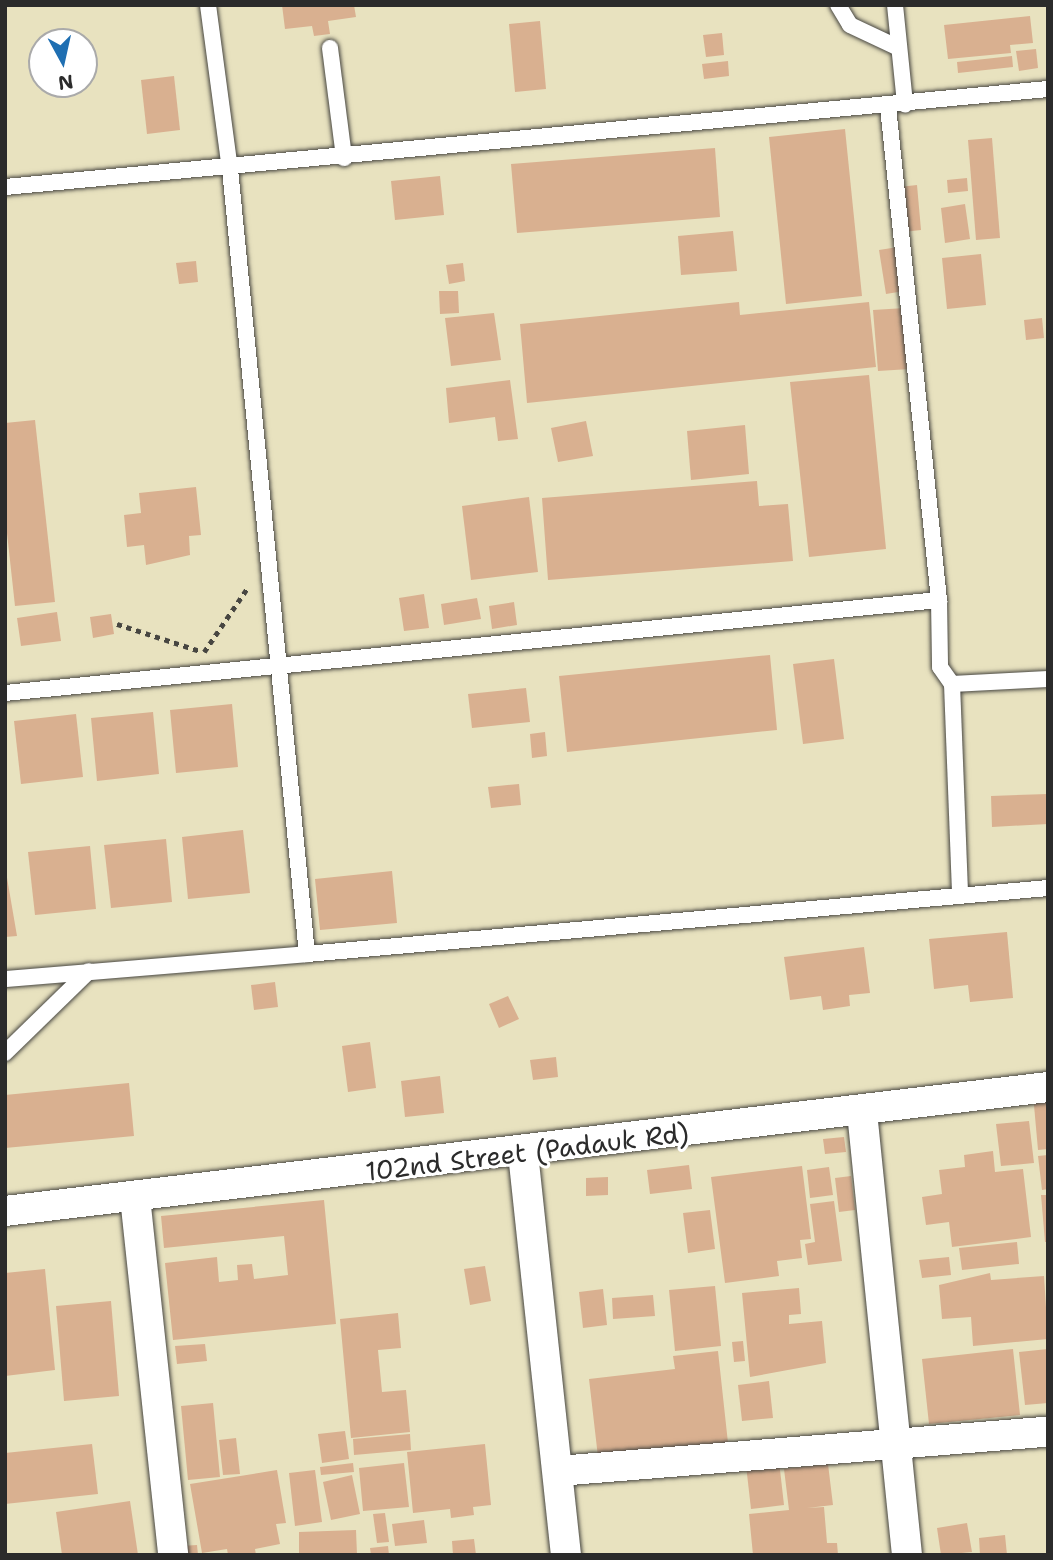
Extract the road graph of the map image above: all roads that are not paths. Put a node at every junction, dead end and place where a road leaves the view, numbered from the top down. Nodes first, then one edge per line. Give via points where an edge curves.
1 (208, 5) edge
2 (838, 5) edge
3 (895, 5) edge
4 (330, 48) dead end
5 (899, 48) junction
6 (1048, 89) edge
7 (905, 104) junction
8 (888, 106) junction
9 (344, 158) junction
10 (230, 169) junction
11 (5, 187) edge
12 (939, 600) junction
13 (278, 668) junction
14 (1048, 679) edge
15 (952, 684) junction
16 (5, 693) edge
17 (1048, 888) edge
18 (960, 896) junction
19 (307, 954) junction
20 (89, 971) junction
21 (5, 979) edge
22 (5, 1052) edge
23 (1048, 1087) edge
24 (862, 1112) junction
25 (523, 1153) junction
26 (135, 1197) junction
27 (5, 1211) edge
28 (1048, 1432) edge
29 (896, 1443) junction
30 (558, 1471) junction
31 (173, 1555) edge
32 (566, 1555) edge
33 (908, 1555) edge

1 - 10 lane
2 - 5 lane via 850,24
3 - 5 lane
4 - 9 lane
5 - 7 lane
6 - 7 lane
7 - 8 lane
8 - 9 lane
8 - 12 lane
9 - 10 lane
10 - 11 lane
10 - 13 lane
12 - 13 lane
12 - 15 lane via 940,667
13 - 16 lane
13 - 19 lane
14 - 15 lane
15 - 18 lane
17 - 18 lane
18 - 19 lane
19 - 20 lane
20 - 21 lane
20 - 22 lane
23 - 24 street, 102nd Street (Padauk Rd)
24 - 25 street, 102nd Street (Padauk Rd)
24 - 29 street
25 - 26 street, 102nd Street (Padauk Rd)
25 - 30 street
26 - 27 street, 102nd Street (Padauk Rd)
26 - 31 street
28 - 29 street
29 - 30 street
29 - 33 street
30 - 32 street

